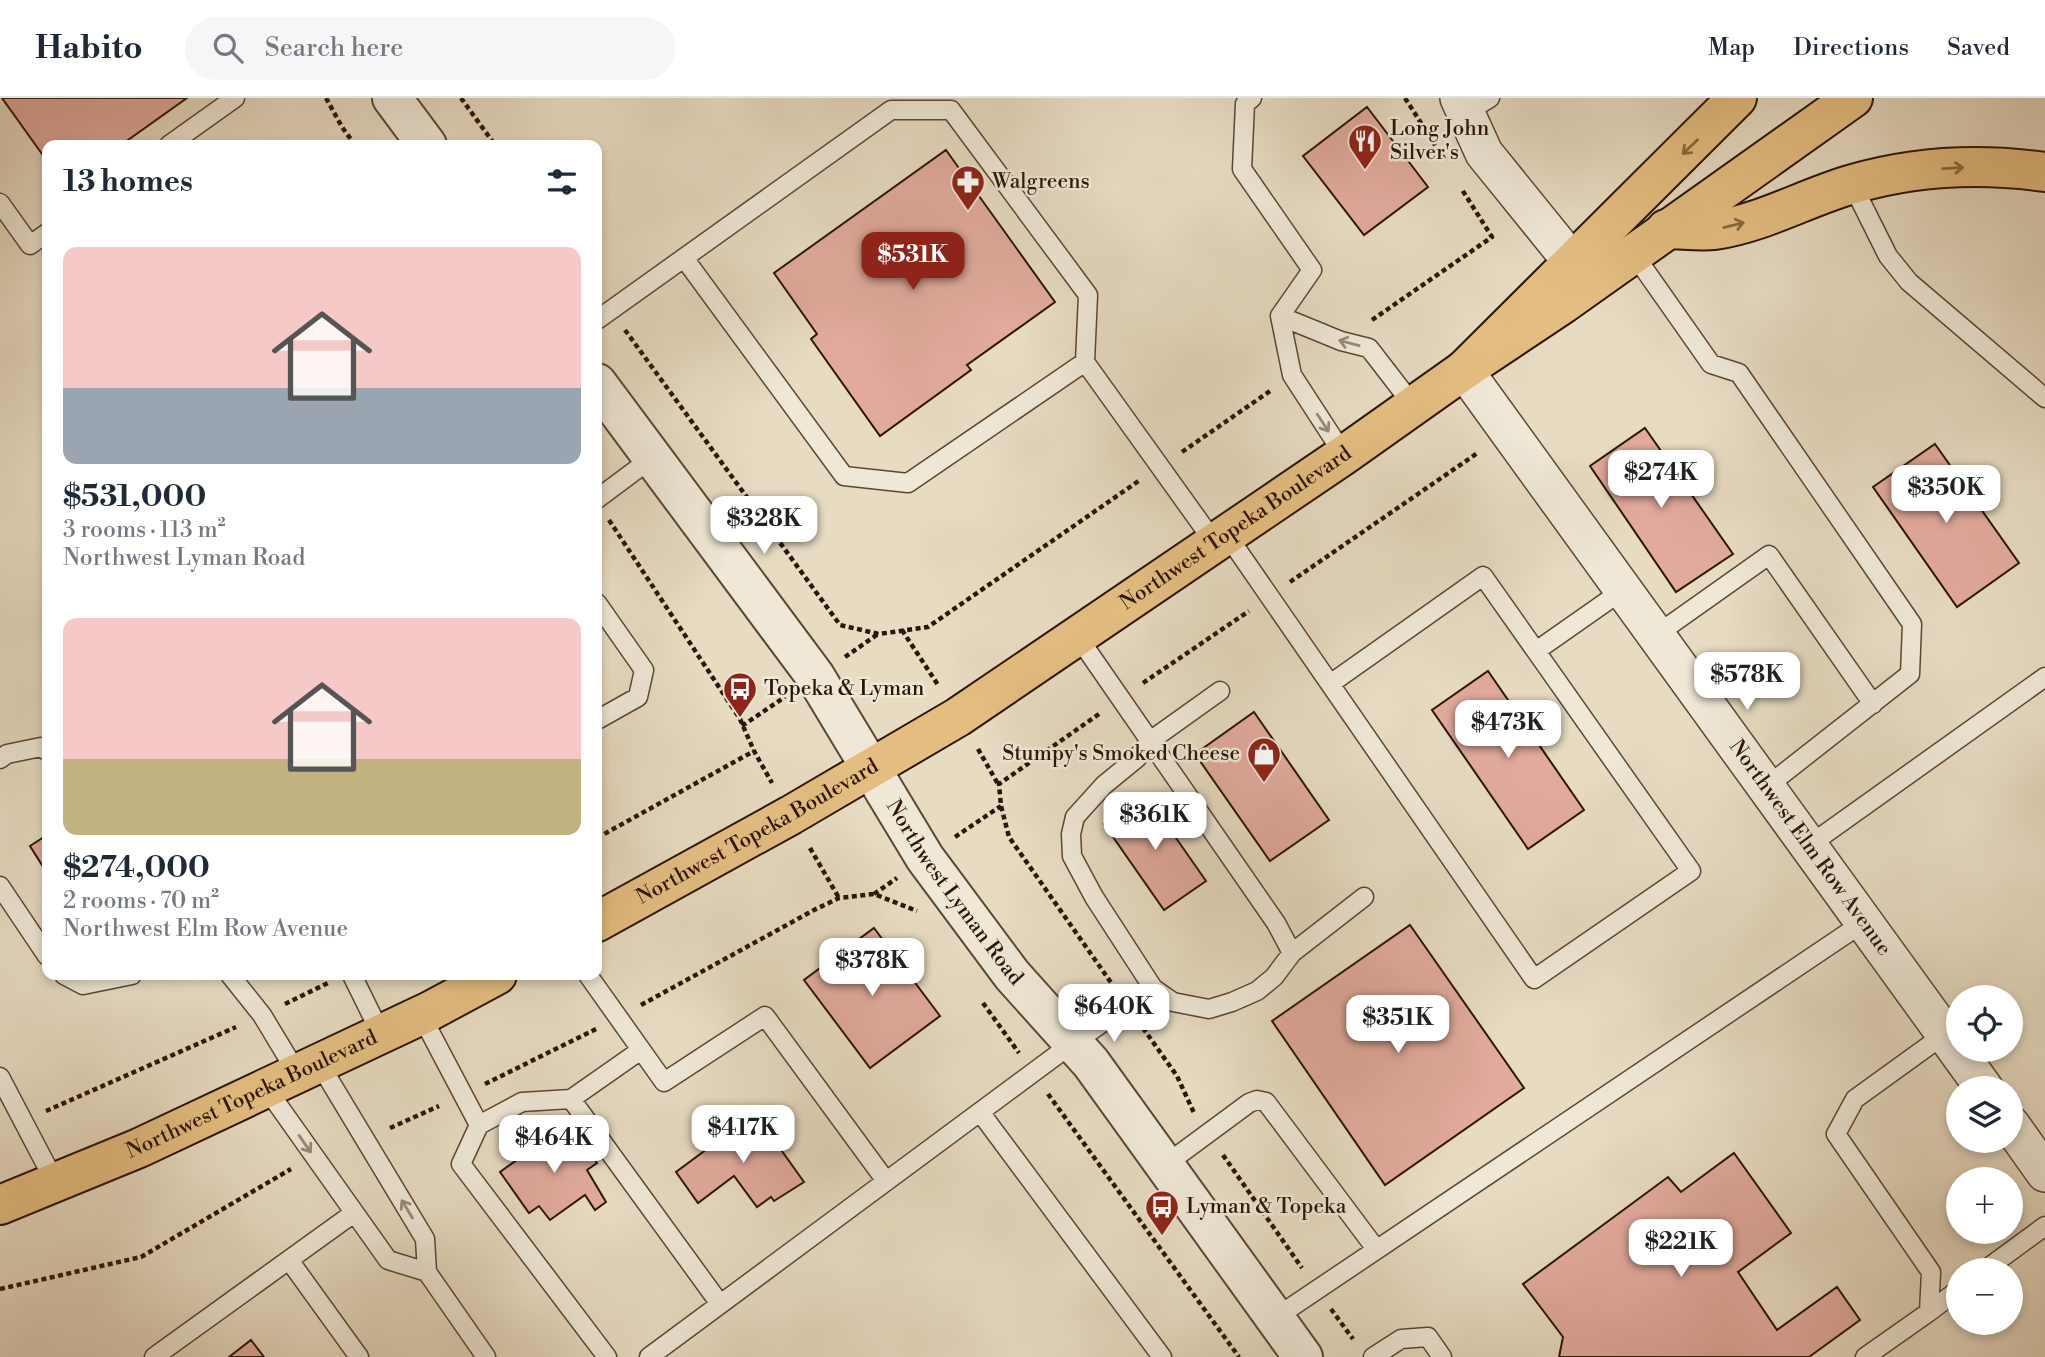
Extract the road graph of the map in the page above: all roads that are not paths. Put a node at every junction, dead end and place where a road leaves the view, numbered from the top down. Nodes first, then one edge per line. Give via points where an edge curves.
1 (235, 98) edge
2 (393, 98) edge
3 (1252, 98) edge
4 (1737, 98) edge
5 (1853, 98) edge
6 (1471, 103) edge
7 (176, 140) edge
8 (423, 140) edge
9 (2045, 172) edge
10 (1852, 184) junction
11 (0, 203) edge
12 (1666, 229) junction
13 (42, 237) edge
14 (1633, 253) junction
15 (684, 258) junction
16 (1581, 274) junction
17 (604, 315) edge
18 (1280, 316) junction
19 (1086, 362) junction
20 (1464, 370) junction
21 (602, 390) edge
22 (2045, 398) edge
23 (1413, 405) junction
24 (1344, 455) junction
25 (652, 458) junction
26 (602, 503) edge
27 (1221, 538) junction
28 (1623, 590) junction
29 (602, 610) edge
30 (1656, 635) junction
31 (1078, 636) junction
32 (1536, 651) junction
33 (2045, 677) edge
34 (1330, 684) junction
35 (1220, 691) dead end
36 (1873, 704) junction
37 (602, 717) edge
38 (1150, 741) junction
39 (42, 748) edge
40 (0, 759) edge
41 (871, 768) junction
42 (1766, 788) junction
43 (1808, 846) junction
44 (0, 886) edge
45 (1364, 897) dead end
46 (602, 919) edge
47 (1864, 922) junction
48 (42, 949) edge
49 (1292, 953) junction
50 (74, 980) edge
51 (108, 980) edge
52 (234, 980) edge
53 (354, 980) edge
54 (488, 980) edge
55 (591, 980) edge
56 (1153, 988) junction
57 (421, 1016) junction
58 (381, 1034) junction
59 (1945, 1034) junction
60 (1073, 1043) junction
61 (641, 1051) junction
62 (294, 1075) junction
63 (1975, 1076) edge
64 (0, 1077) edge
65 (571, 1099) junction
66 (980, 1112) junction
67 (479, 1125) junction
68 (2023, 1142) edge
69 (1165, 1165) junction
70 (2045, 1173) edge
71 (886, 1181) junction
72 (55, 1182) junction
73 (0, 1205) edge
74 (354, 1213) junction
75 (2045, 1226) edge
76 (1376, 1249) junction
77 (2001, 1258) edge
78 (289, 1260) junction
79 (427, 1272) junction
80 (1946, 1299) edge
81 (720, 1304) junction
82 (1929, 1312) junction
83 (1288, 1344) edge
84 (154, 1357) edge
85 (359, 1357) edge
86 (486, 1357) edge
87 (607, 1357) edge
88 (649, 1357) edge
89 (1162, 1357) edge
90 (1373, 1357) edge
91 (1442, 1357) edge
92 (1865, 1357) edge

1 - 7 lane
2 - 8 street
3 - 18 lane via 1245,104 1242,169 1312,270
4 -> 16 main road
5 - 12 main road
6 - 16 street via 1484,153
10 -> 9 main road via 1906,171 2001,167
12 -> 10 main road via 1714,230
10 - 22 lane via 1888,256 1909,282
11 - 13 lane via 30,245
12 - 14 main road
14 - 16 main road
14 - 36 lane via 1711,365 1739,373 1912,624 1910,674
15 - 17 lane
15 - 19 lane via 844,476 908,483
15 - 19 lane via 891,110 951,110 1088,295
16 - 20 main road, Northwest Topeka Boulevard
23 -> 18 lane via 1369,348
18 -> 24 lane via 1292,375
19 - 27 lane via 1160,467
20 - 23 main road, Northwest Topeka Boulevard
20 - 28 street, Northwest Elm Row Avenue
21 - 25 street, Northwest Lyman Road
23 - 24 main road, Northwest Topeka Boulevard
24 - 27 main road, Northwest Topeka Boulevard
25 - 26 lane
25 - 41 street, Northwest Lyman Road via 815,676
27 - 31 main road, Northwest Topeka Boulevard
27 - 34 lane
28 - 30 street, Northwest Elm Row Avenue
28 - 32 lane
29 - 37 lane via 644,670 638,696
30 - 36 lane via 1769,555
30 - 42 street, Northwest Elm Row Avenue
31 - 38 lane
31 - 41 main road, Northwest Topeka Boulevard via 958,717
32 - 34 lane via 1483,576
32 - 34 lane via 1691,871 1534,979
33 - 43 lane
35 - 38 lane
36 - 42 lane
38 - 49 lane
38 - 56 lane via 1075,817 1071,834 1072,856
39 - 40 lane
41 - 46 main road, Northwest Topeka Boulevard
41 - 60 street, Northwest Lyman Road via 925,858 1012,975
42 - 43 street, Northwest Elm Row Avenue
43 - 47 street, Northwest Elm Row Avenue
44 - 48 lane
45 - 49 lane
47 - 59 street, Northwest Elm Row Avenue
47 - 76 lane
49 - 56 lane via 1275,977 1256,991 1209,1009 1173,1002
50 - 51 lane via 83,985
52 - 62 lane via 262,1015
53 - 58 lane
54 - 57 main road, Northwest Topeka Boulevard
55 - 61 lane
56 - 60 lane
57 - 58 main road, Northwest Topeka Boulevard
57 - 67 lane
58 - 62 main road, Northwest Topeka Boulevard
59 - 63 street, Northwest Elm Row Avenue
59 - 82 lane via 1855,1100 1836,1134 1931,1272
60 - 66 lane
60 - 69 street, Northwest Lyman Road
61 - 65 lane
61 - 71 lane via 664,1082 765,1016
62 - 72 main road, Northwest Topeka Boulevard
62 -> 74 lane
79 -> 62 lane via 425,1240
64 - 72 lane
65 - 67 lane via 522,1102
65 - 81 lane
66 - 71 lane
66 - 89 lane
67 - 87 lane via 461,1164
68 - 70 street
69 - 76 lane via 1249,1103 1266,1102
69 - 83 street, Northwest Lyman Road
71 - 81 lane
72 - 73 main road, Northwest Topeka Boulevard
74 - 78 lane
74 - 79 lane via 387,1260
75 - 77 lane
76 - 83 lane
78 - 84 lane
78 - 85 lane
79 - 86 lane
80 - 82 lane
81 - 88 lane
82 - 92 lane
90 - 91 lane via 1401,1339 1428,1337

